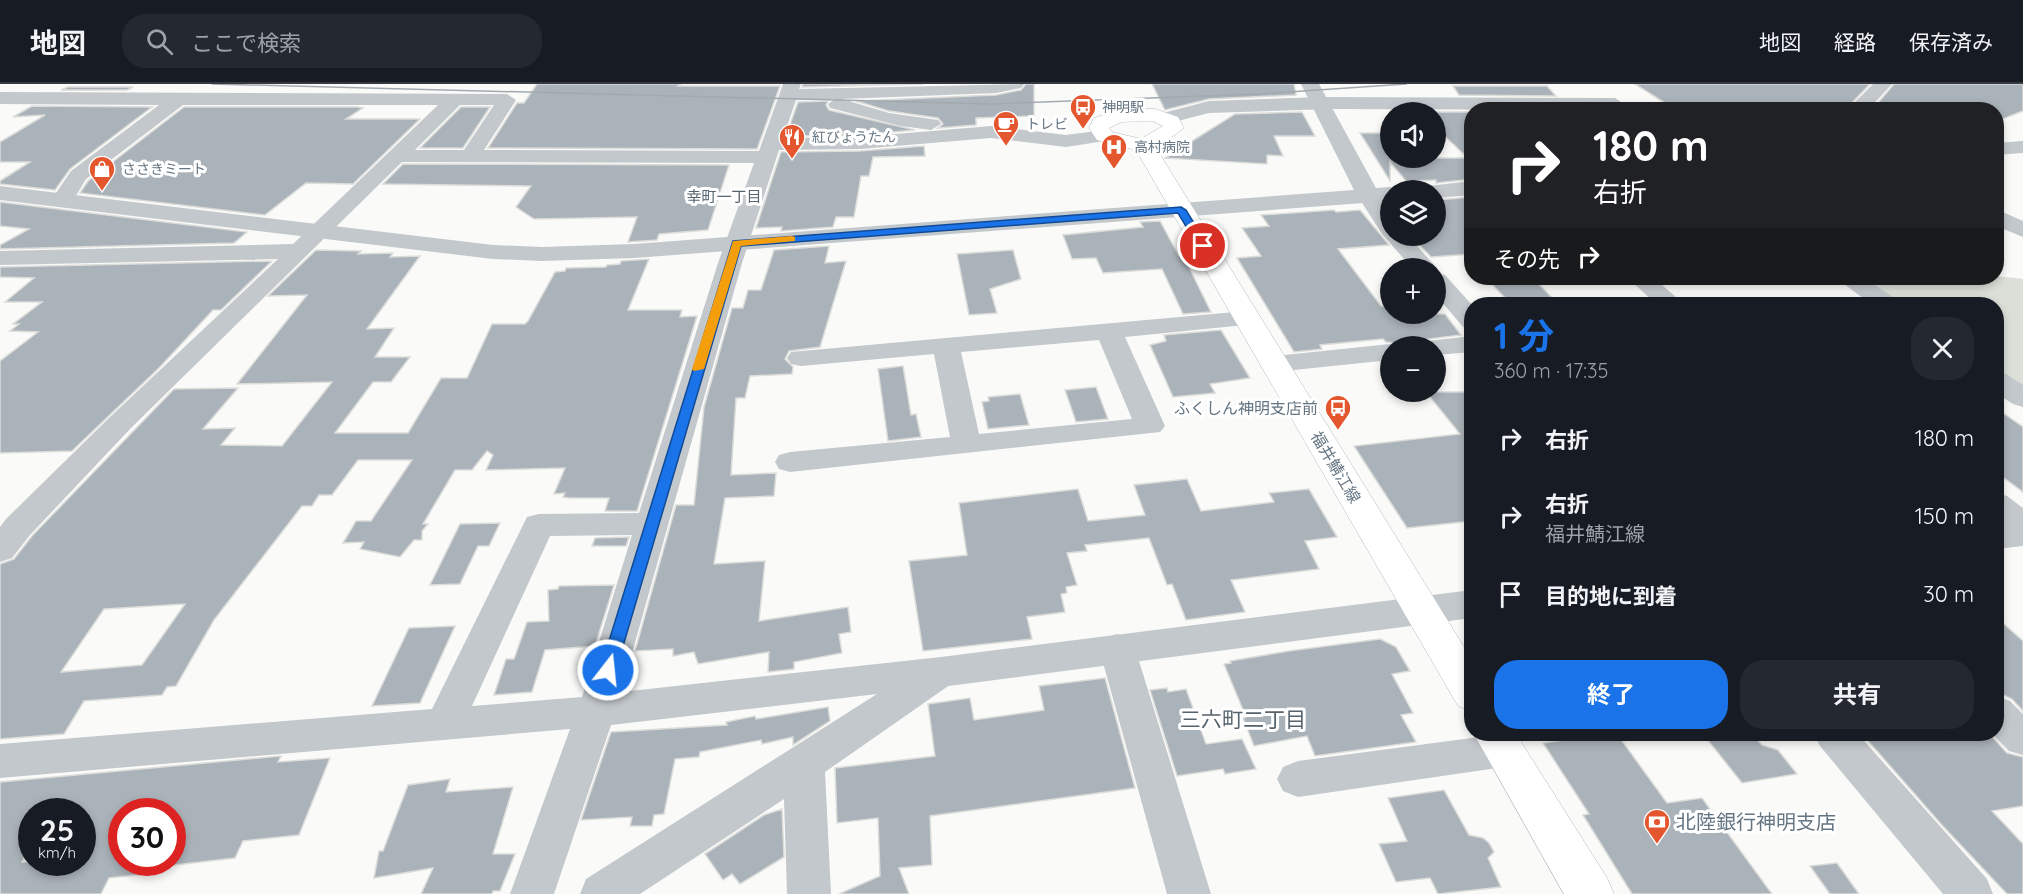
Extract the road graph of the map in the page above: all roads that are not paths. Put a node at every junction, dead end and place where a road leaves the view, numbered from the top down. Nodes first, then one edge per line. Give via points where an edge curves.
1 (420, 84) edge
2 (475, 84) edge
3 (1015, 84) edge
4 (1310, 84) edge
5 (1883, 84) edge
6 (789, 94) edge
7 (0, 98) edge
8 (455, 99) junction
9 (178, 100) junction
10 (1866, 102) edge
11 (1321, 104) junction
12 (1464, 104) edge
13 (1166, 118) junction
14 (991, 132) junction
15 (1104, 136) junction
16 (1144, 146) junction
17 (2023, 147) edge
18 (2004, 148) edge
19 (770, 151) junction
20 (399, 156) junction
21 (470, 156) junction
22 (1464, 188) edge
23 (1446, 189) edge
24 (0, 193) edge
25 (1379, 194) edge
26 (63, 199) junction
27 (1181, 210) junction
28 (2004, 220) edge
29 (320, 230) junction
30 (2023, 230) edge
31 (737, 243) junction
32 (1405, 246) edge
33 (298, 251) junction
34 (1416, 258) edge
35 (2, 259) edge
36 (1649, 285) edge
37 (1858, 285) edge
38 (1446, 291) edge
39 (1663, 297) edge
40 (1876, 297) edge
41 (1464, 312) edge
42 (1246, 319) junction
43 (1109, 331) junction
44 (946, 345) junction
45 (1464, 345) edge
46 (1446, 346) edge
47 (1380, 353) edge
48 (801, 358) dead end
49 (1275, 364) junction
50 (2004, 385) edge
51 (2023, 398) edge
52 (966, 444) junction
53 (790, 462) dead end
54 (2004, 510) edge
55 (651, 524) junction
56 (2023, 525) edge
57 (2023, 534) edge
58 (2004, 536) edge
59 (0, 550) edge
60 (1464, 605) edge
61 (1421, 610) junction
62 (1117, 648) junction
63 (940, 672) junction
64 (1464, 682) edge
65 (597, 710) junction
66 (2004, 720) edge
67 (444, 724) junction
68 (2023, 739) edge
69 (1489, 741) edge
70 (1506, 741) edge
71 (1840, 741) edge
72 (0, 761) edge
73 (804, 764) junction
74 (1298, 779) dead end
75 (531, 894) edge
76 (602, 894) edge
77 (809, 894) edge
78 (1189, 894) edge
79 (1590, 894) edge
80 (1971, 894) edge

1 - 2 street
3 - 6 street via 996,88
4 - 11 street
5 - 10 street
6 - 14 street via 859,106 892,119
6 - 19 street
7 - 9 street
8 - 9 street
8 - 20 street
8 - 21 street via 507,100
9 - 26 street via 78,176
11 - 12 street
11 - 13 street via 1209,107
11 - 25 street
13 - 15 main road via 1110,117 1099,128
13 - 16 main road via 1174,124 1173,130
14 - 15 street via 1066,141
14 - 19 street
15 - 16 main road
16 - 27 main road, 福井鯖江線
17 - 18 street
19 - 21 street
19 - 31 street
20 - 21 street
20 - 29 street
22 - 23 street
24 - 26 street
25 - 27 street
26 - 29 street
27 - 31 street
27 - 42 main road, 福井鯖江線
28 - 30 street
29 - 31 street via 493,252 542,254
29 - 33 street
31 - 55 street
32 - 34 street
33 - 35 street
33 - 59 street via 120,423
36 - 39 street
37 - 40 street
38 - 41 street
42 - 43 street
42 - 49 main road, 福井鯖江線
43 - 44 street
43 - 52 street via 1150,426
44 - 48 street via 859,361
44 - 52 street
45 - 46 street
47 - 49 street
49 - 61 main road, 福井鯖江線
50 - 51 street
52 - 53 street
54 - 56 street
55 - 65 street
55 - 67 street via 538,525
57 - 58 street
60 - 61 street
61 - 62 street
61 - 64 main road, 福井鯖江線
62 - 63 street
62 - 78 street
63 - 65 street
63 - 73 street
65 - 67 street
65 - 75 street
66 - 68 street
67 - 72 street
69 - 74 street
70 - 79 main road
71 - 80 street
73 - 76 street
73 - 77 street

